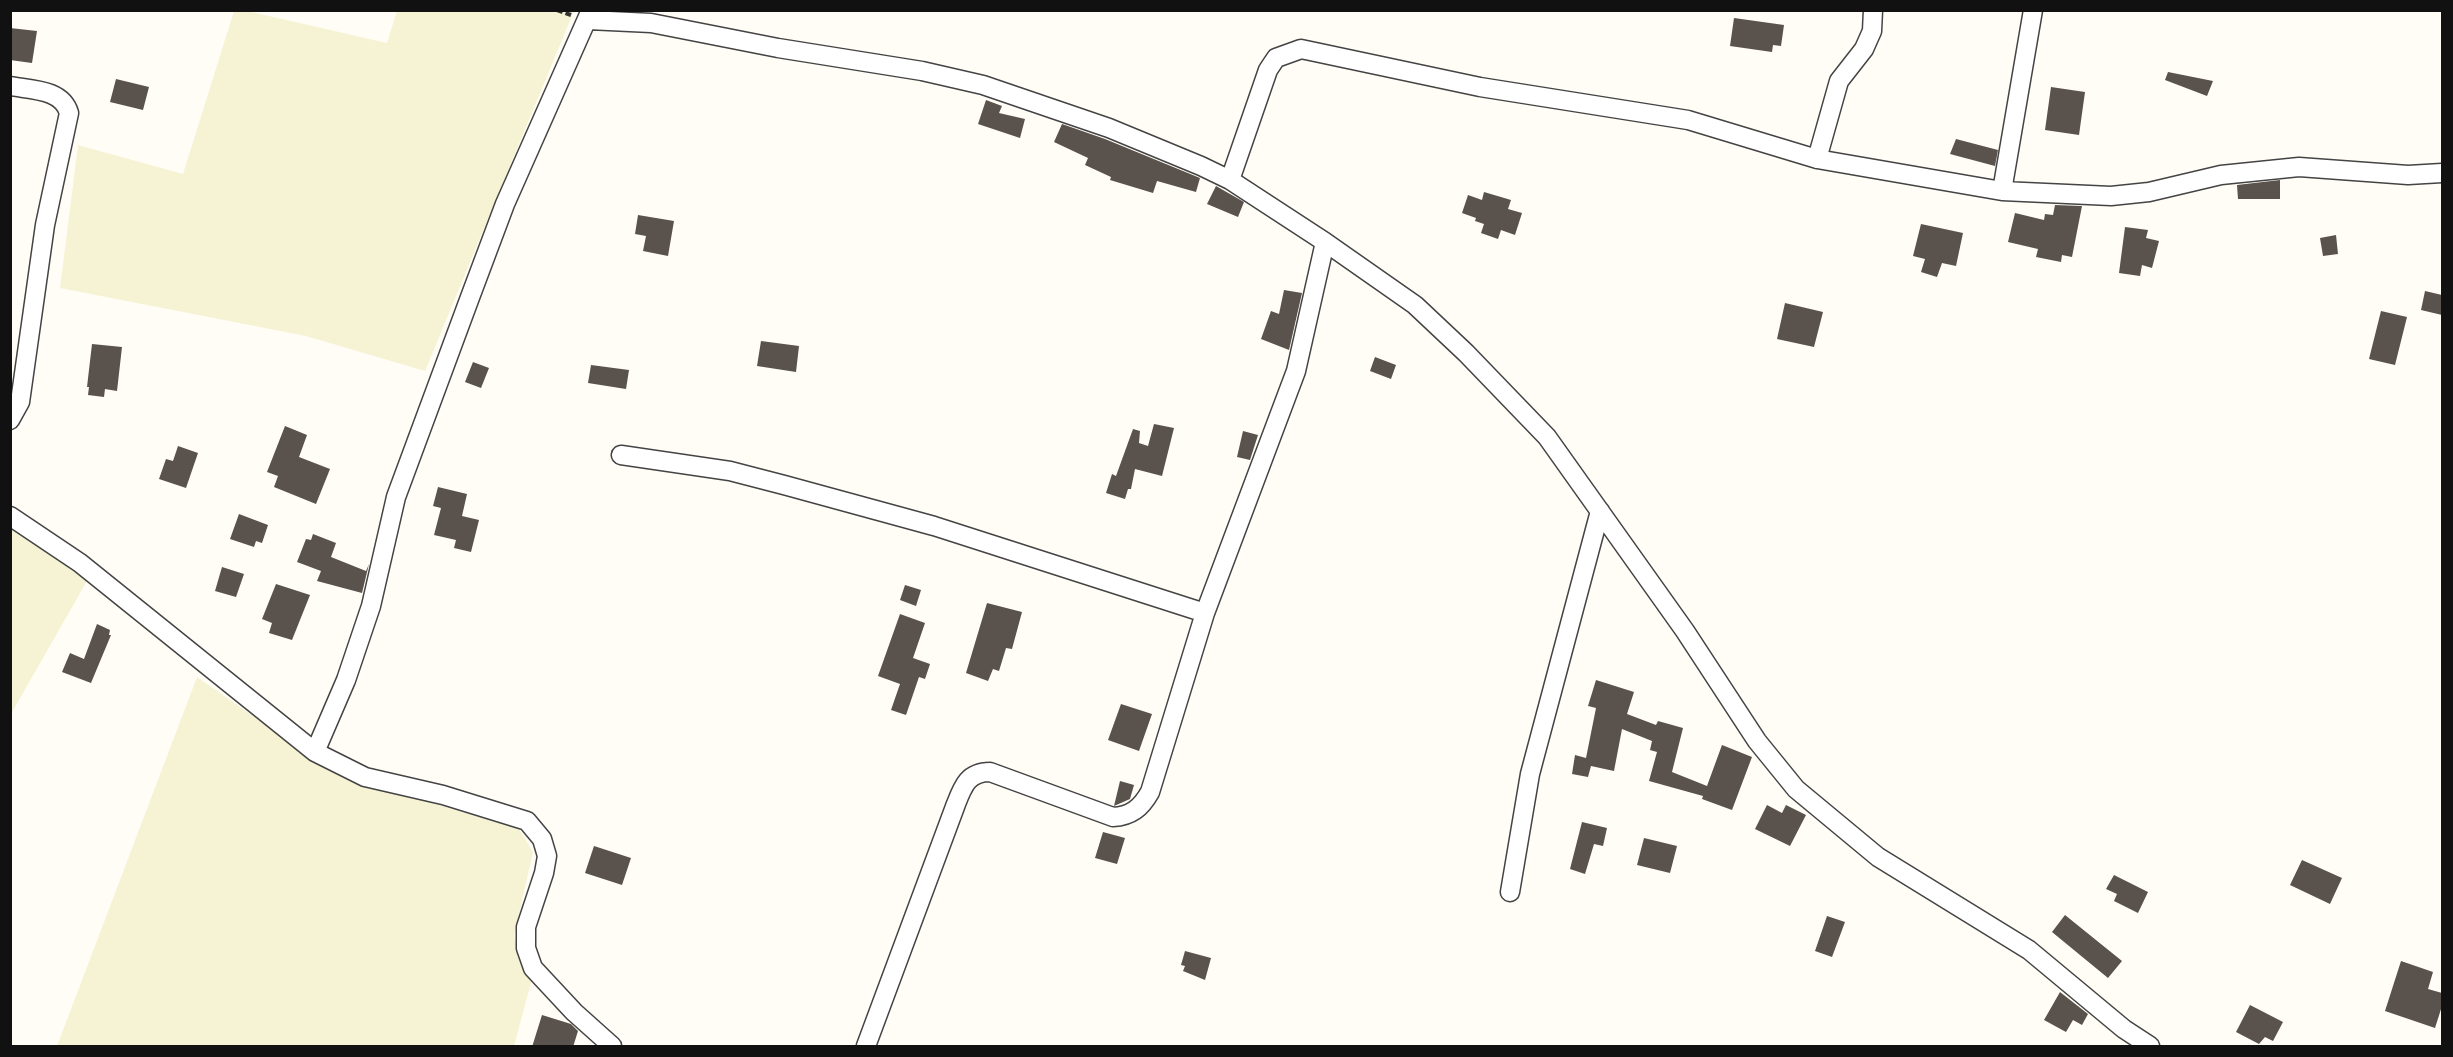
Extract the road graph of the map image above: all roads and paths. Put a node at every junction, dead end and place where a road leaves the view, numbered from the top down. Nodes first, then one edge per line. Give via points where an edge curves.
1 (1873, 10) edge
2 (2033, 10) edge
3 (589, 15) edge
4 (10, 86) edge
5 (1817, 159) junction
6 (2442, 173) edge
7 (1230, 180) junction
8 (2002, 191) junction
9 (1325, 242) junction
10 (10, 420) edge
11 (621, 455) dead end
12 (1600, 511) junction
13 (10, 516) edge
14 (1205, 613) junction
15 (315, 752) junction
16 (1510, 892) dead end
17 (612, 1047) edge
18 (866, 1047) edge
19 (2151, 1047) edge

1 - 5 street via 1872,31 1864,49 1839,81
2 - 8 street
3 - 7 street via 922,71 983,85 1109,128
3 - 15 street via 505,204 469,300 396,497 371,606 346,680
4 - 10 street via 55,95 66,103 69,113 45,225 20,402
5 - 7 street via 1688,120 1480,87 1300,49 1276,58 1268,70
5 - 8 street
6 - 8 street via 2409,175 2299,167 2221,175 2149,192 2111,196
7 - 9 street
9 - 12 street via 1415,305 1466,353 1547,437
9 - 14 street via 1290,389
11 - 14 street via 730,471 784,485 934,526
12 - 16 street via 1530,774
12 - 19 street via 1758,741 1796,789 1878,857 2029,950
13 - 15 street via 80,563
14 - 18 street via 1150,792 1133,812 1113,817 990,772 970,776 956,804
15 - 17 street via 365,777 443,795 527,821 543,839 547,856 526,927 526,948 533,968

